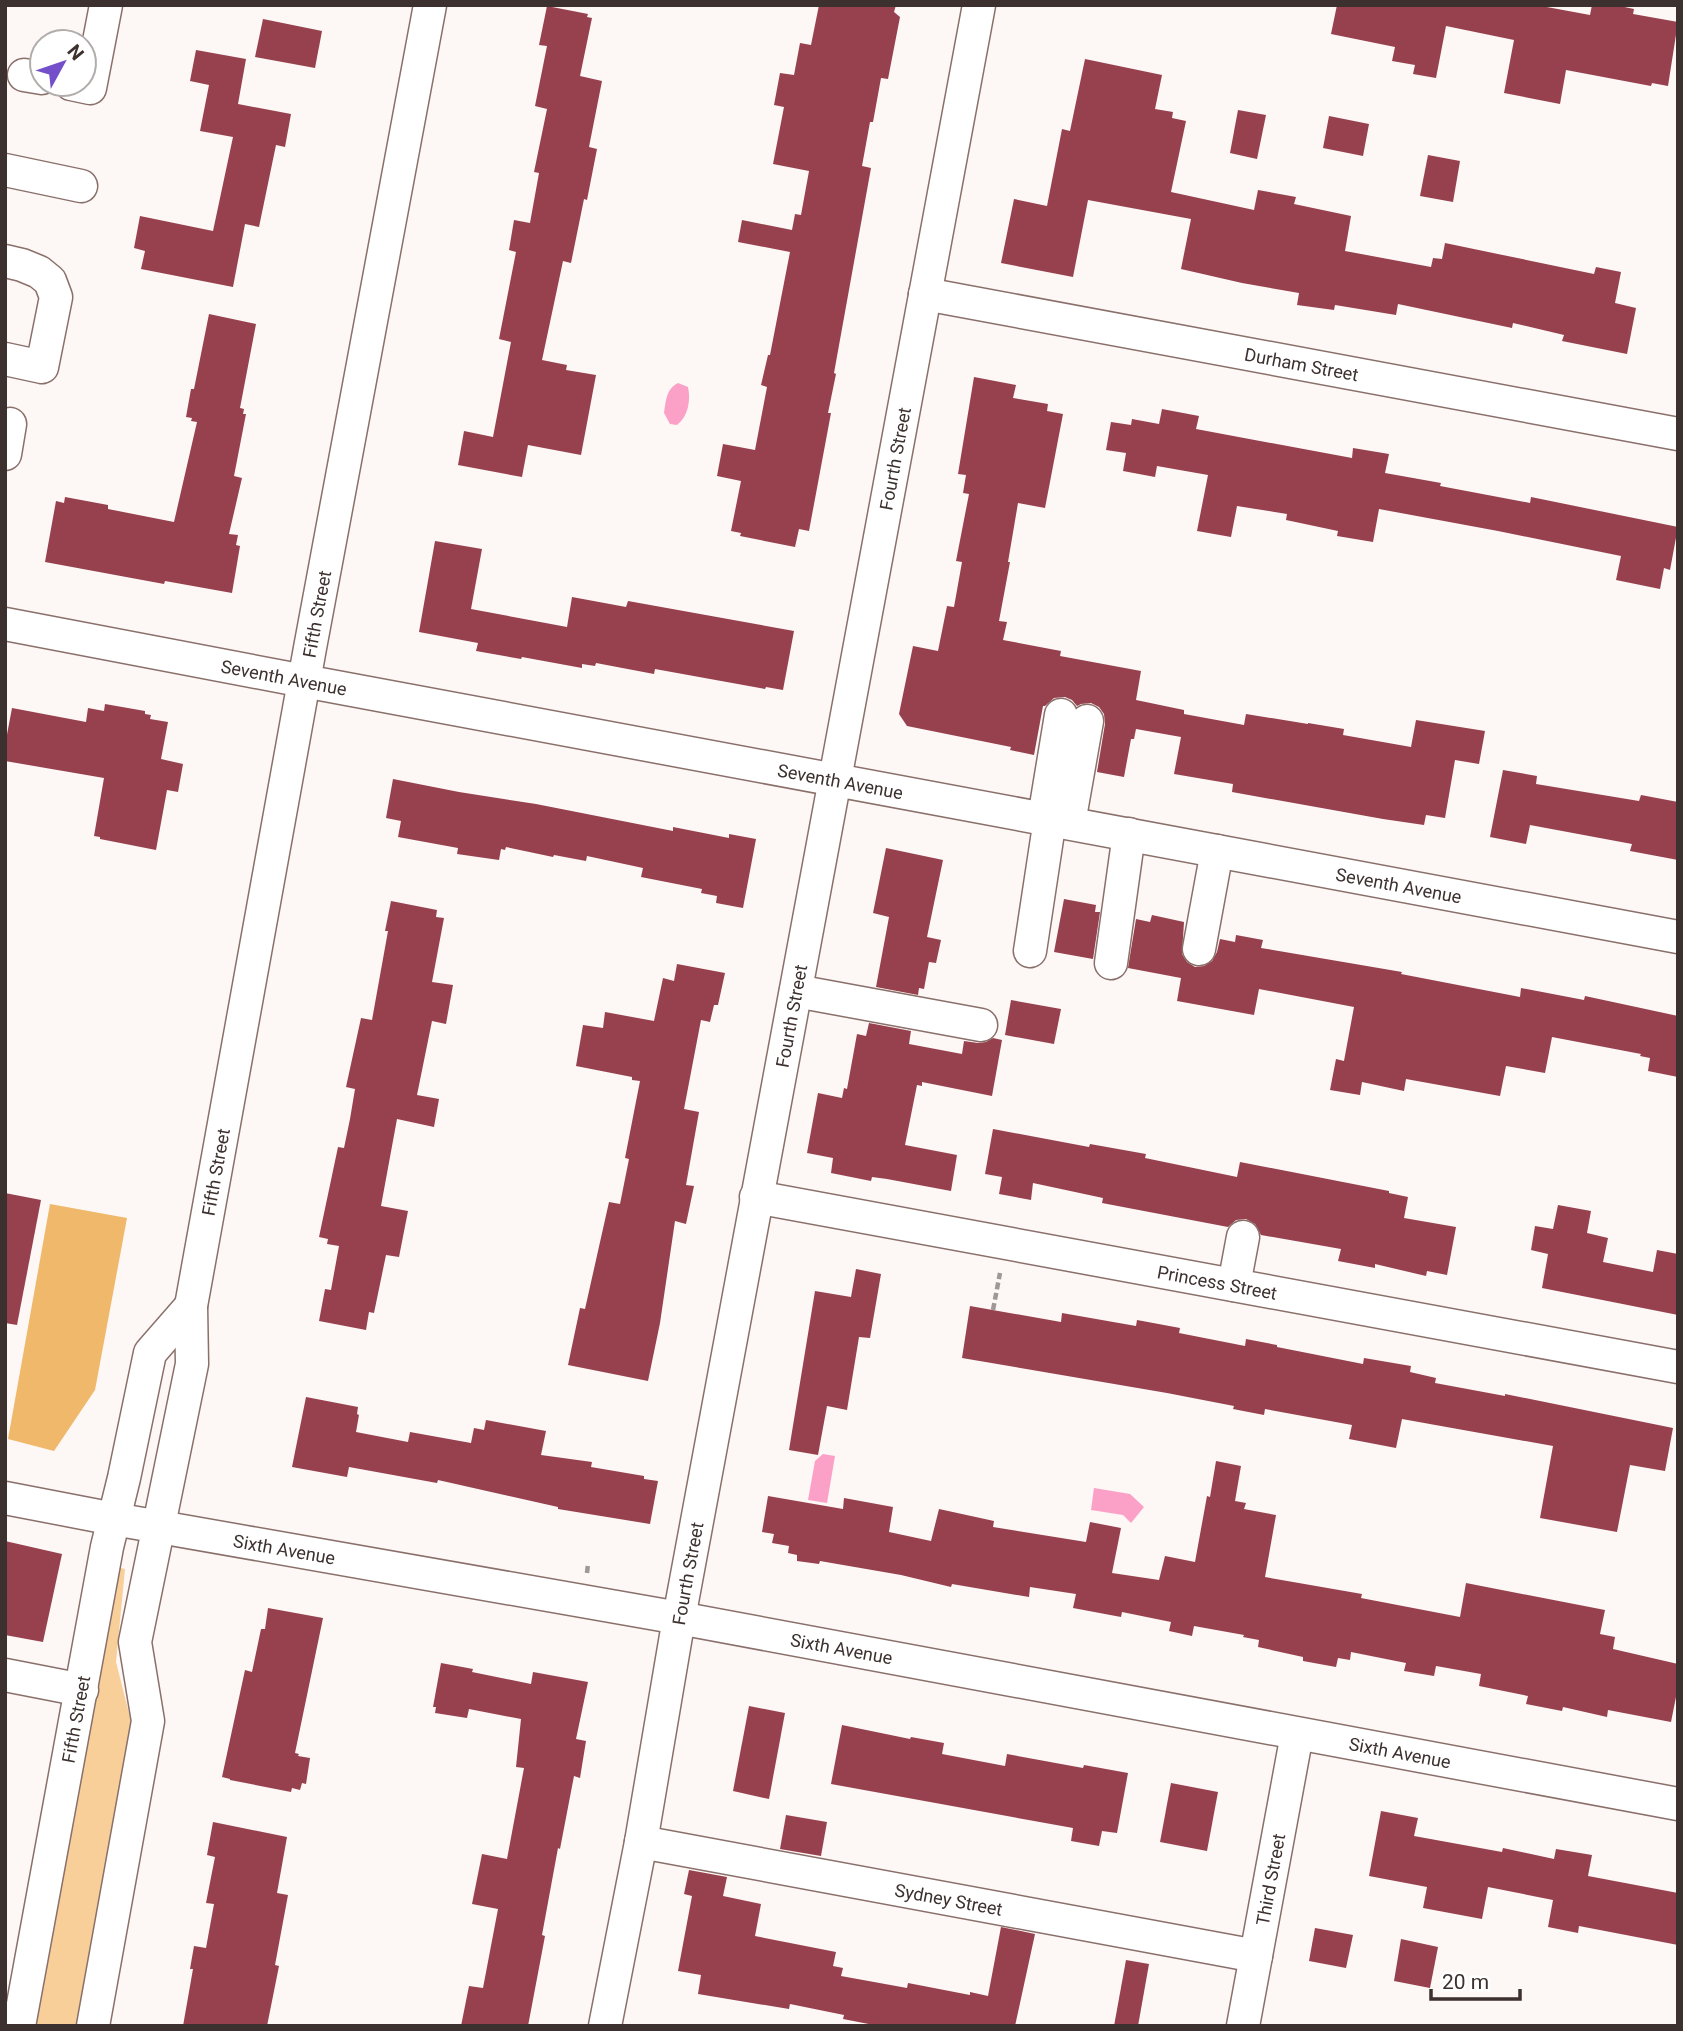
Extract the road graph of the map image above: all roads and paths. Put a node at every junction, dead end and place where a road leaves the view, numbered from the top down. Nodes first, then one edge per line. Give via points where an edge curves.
1 (430, 5) edge
2 (979, 5) edge
3 (103, 6) edge
4 (98, 38) edge
5 (5, 170) edge
6 (82, 186) dead end
7 (5, 261) edge
8 (925, 294) junction
9 (5, 359) edge
10 (1678, 434) edge
11 (5, 624) edge
12 (304, 681) junction
13 (1074, 718) dead end
14 (835, 779) junction
15 (1054, 820) junction
16 (1129, 834) junction
17 (1217, 851) junction
18 (1678, 937) edge
19 (1199, 949) dead end
20 (1030, 951) dead end
21 (1111, 963) dead end
22 (796, 991) junction
23 (981, 1025) dead end
24 (756, 1197) junction
25 (1243, 1237) dead end
26 (1001, 1267) dead end
27 (1234, 1285) junction
28 (191, 1306) junction
29 (993, 1310) dead end
30 (1678, 1367) edge
31 (5, 1498) edge
32 (114, 1519) junction
33 (159, 1526) junction
34 (679, 1618) junction
35 (5, 1675) edge
36 (82, 1690) junction
37 (1297, 1734) junction
38 (1678, 1804) edge
39 (642, 1842) junction
40 (1256, 1956) junction
41 (19, 2026) edge
42 (93, 2026) edge
43 (605, 2026) edge
44 (1243, 2026) edge

1 - 12 street, Fifth Street
2 - 8 street, Fourth Street
3 - 4 street
5 - 6 street
7 - 9 street via 39,272 50,281 56,297 42,367
8 - 10 street, Durham Street
8 - 14 street, Fourth Street
11 - 12 street, Seventh Avenue
12 - 14 street, Seventh Avenue
12 - 28 street, Fifth Street
13 - 15 street
14 - 15 street, Seventh Avenue
14 - 22 street, Fourth Street
15 - 16 street, Seventh Avenue
15 - 20 street
16 - 17 street, Seventh Avenue
16 - 21 street
17 - 18 street, Seventh Avenue
17 - 19 street
22 - 23 street
22 - 24 street, Fourth Street
24 - 27 street, Princess Street
24 - 34 street, Fourth Street
25 - 27 street
26 - 29 path
27 - 30 street, Princess Street
28 - 32 street, Fifth Street via 150,1353
28 - 33 street, Fifth Street via 192,1364
31 - 32 street, Sixth Avenue
32 - 33 street, Sixth Avenue
32 - 36 street, Fifth Street
33 - 34 street, Sixth Avenue
33 - 42 street, Fifth Street via 135,1642 148,1721
34 - 37 street, Sixth Avenue
34 - 39 street, Fourth Street
35 - 36 street
36 - 41 street, Fifth Street
37 - 38 street, Sixth Avenue
37 - 40 street, Third Street
39 - 40 street, Sydney Street
39 - 43 street, Fourth Street
40 - 44 street, Third Street

